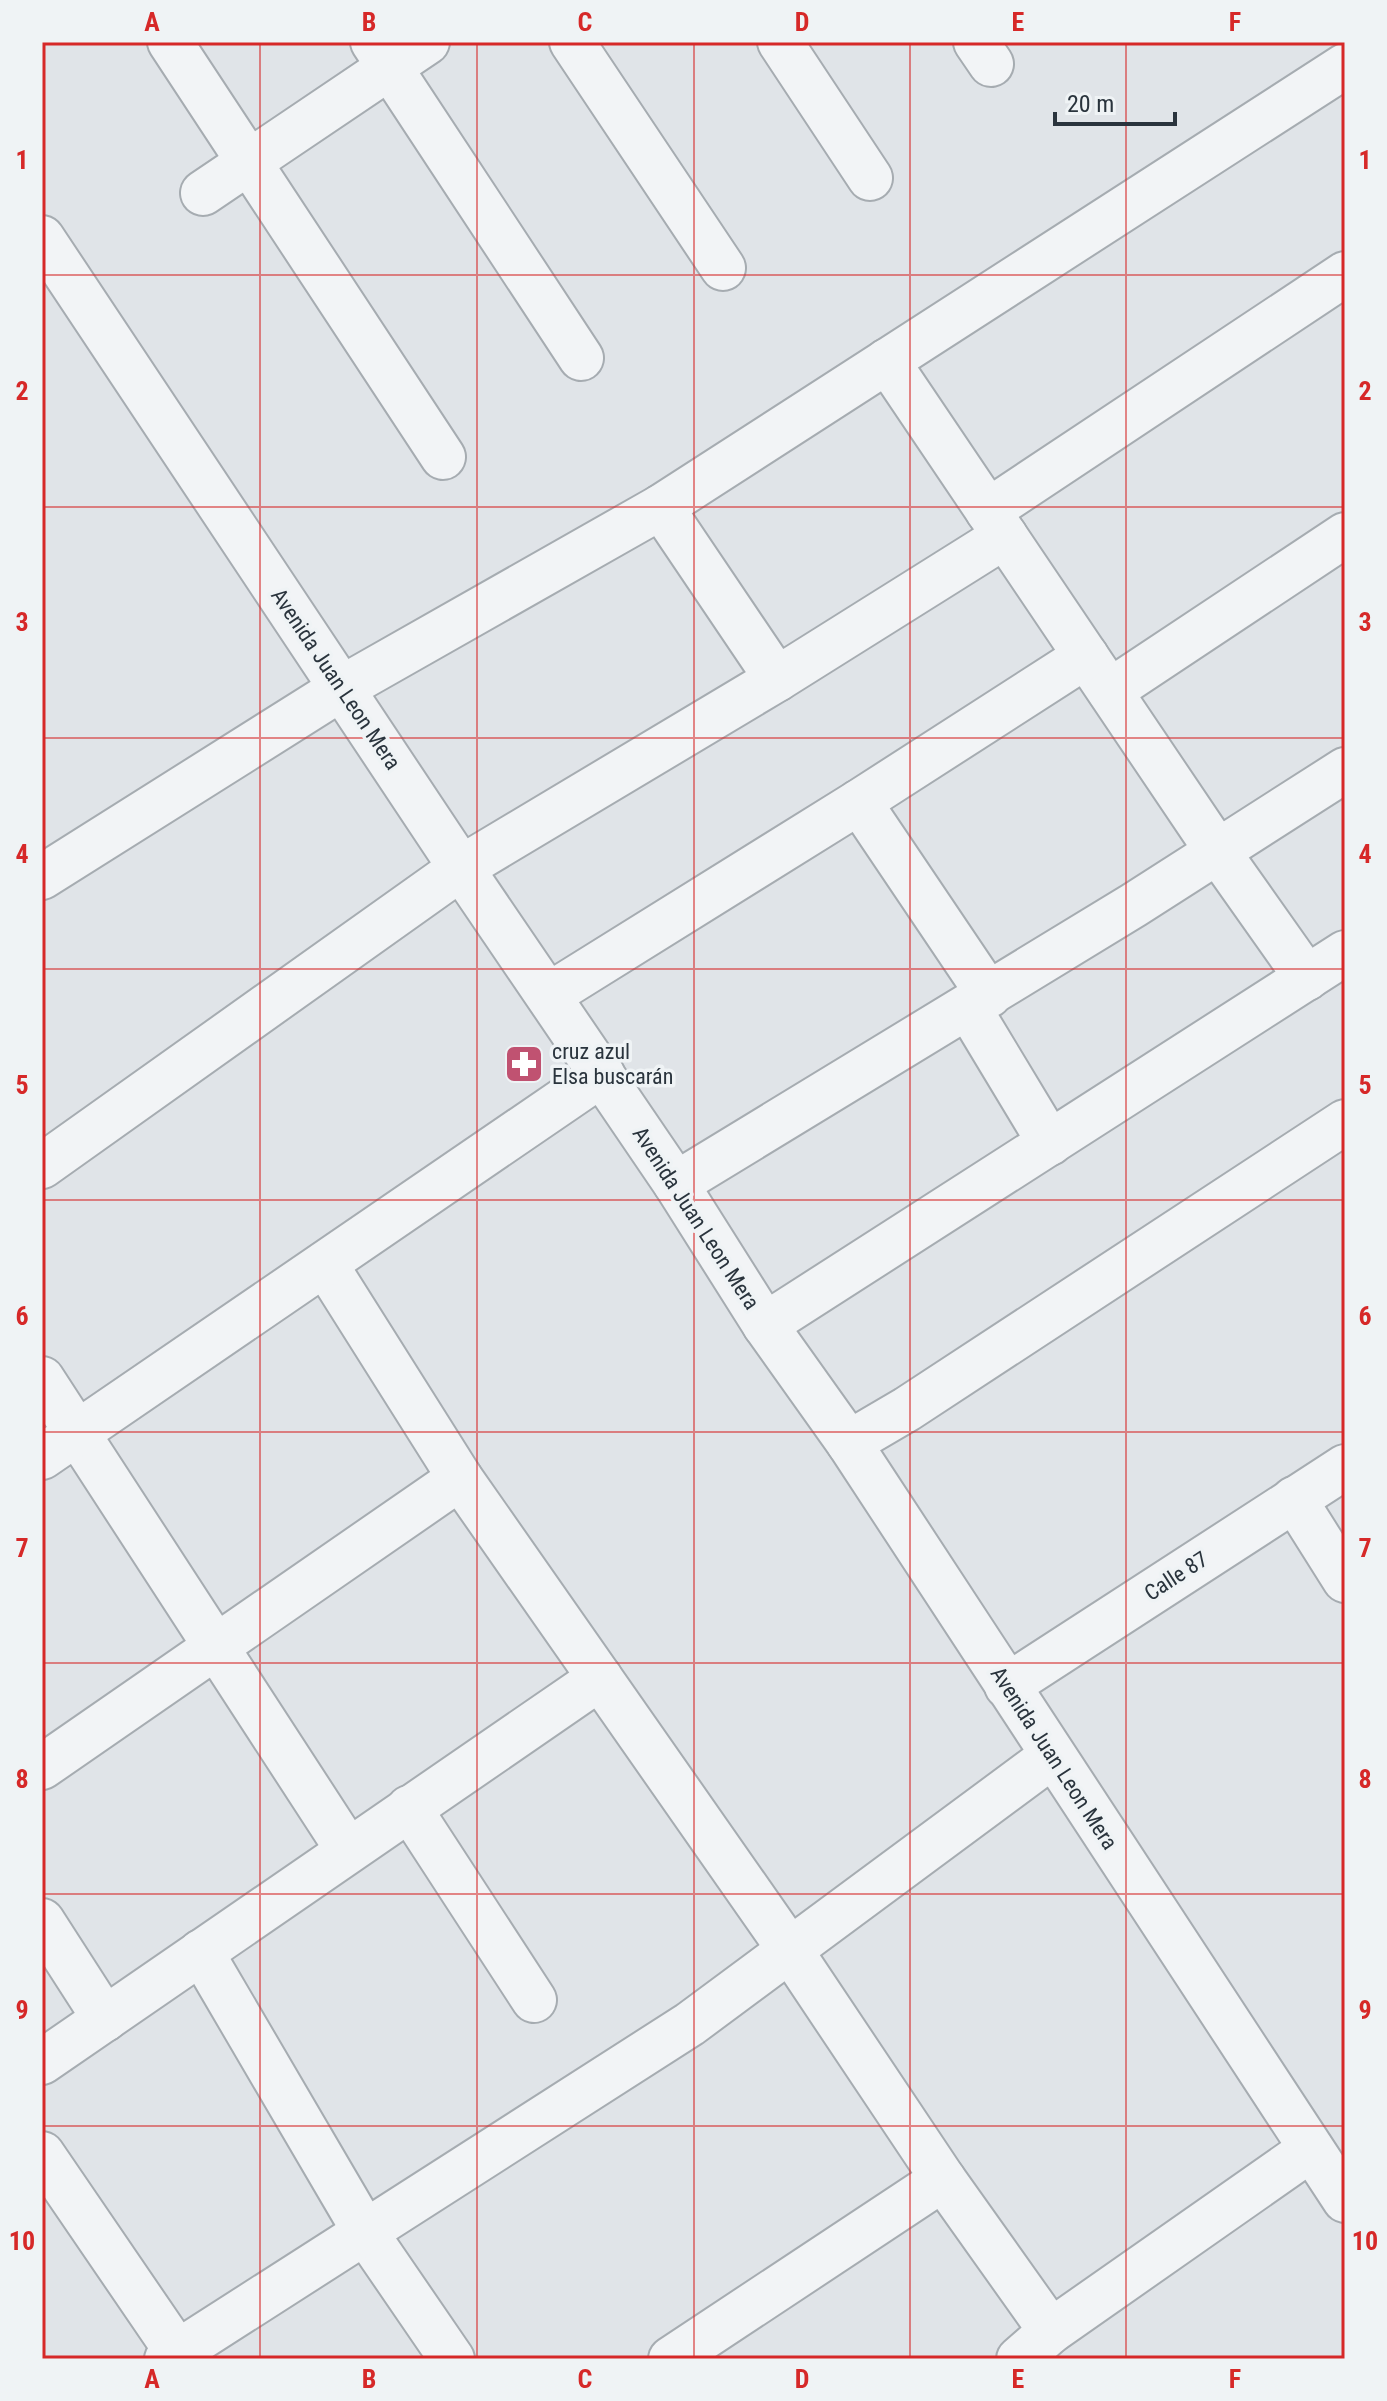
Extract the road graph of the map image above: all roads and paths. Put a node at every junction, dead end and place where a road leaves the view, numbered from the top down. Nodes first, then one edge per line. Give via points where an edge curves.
1 (170, 42) edge
2 (427, 42) edge
3 (572, 42) edge
4 (780, 42) edge
5 (382, 54) edge
6 (1345, 66) edge
7 (250, 161) junction
8 (870, 178) dead end
9 (203, 193) dead end
10 (42, 238) edge
11 (723, 268) dead end
12 (1345, 274) edge
13 (581, 358) dead end
14 (887, 361) junction
15 (443, 457) dead end
16 (661, 507) junction
17 (997, 523) junction
18 (1345, 535) edge
19 (1098, 673) junction
20 (777, 679) junction
21 (342, 688) junction
22 (1345, 770) edge
23 (859, 802) junction
24 (1218, 852) junction
25 (46, 867) edge
26 (461, 868) junction
27 (1345, 953) edge
28 (1307, 978) junction
29 (549, 995) junction
30 (979, 1001) junction
31 (602, 1074) junction
32 (1339, 1139) edge
33 (1050, 1143) junction
34 (42, 1166) edge
35 (676, 1184) junction
36 (325, 1264) junction
37 (765, 1325) junction
38 (42, 1379) edge
39 (77, 1431) junction
40 (849, 1443) junction
41 (42, 1457) edge
42 (1345, 1467) edge
43 (460, 1478) junction
44 (1294, 1499) junction
45 (1345, 1580) edge
46 (215, 1647) junction
47 (600, 1678) junction
48 (1007, 1686) junction
49 (1052, 1756) junction
50 (42, 1767) edge
51 (409, 1808) junction
52 (348, 1850) junction
53 (42, 1921) edge
54 (790, 1950) junction
55 (201, 1952) junction
56 (534, 2000) dead end
57 (105, 2019) junction
58 (42, 2062) edge
59 (1311, 2149) junction
60 (42, 2154) edge
61 (943, 2179) junction
62 (1345, 2200) edge
63 (365, 2232) junction
64 (1035, 2345) edge
65 (175, 2357) edge
66 (452, 2359) edge
67 (671, 2359) edge

1 - 7 street
2 - 5 street
3 - 11 street
4 - 8 street
5 - 7 street
5 - 13 street
6 - 14 street
7 - 9 street
7 - 15 street
10 - 21 street, Avenida Juan Leon Mera
12 - 17 street
14 - 16 street
14 - 17 street
16 - 20 street
16 - 21 street
17 - 19 street
17 - 20 street
18 - 19 street
19 - 23 street
19 - 24 street
20 - 26 street
21 - 25 street
21 - 26 street, Avenida Juan Leon Mera
22 - 24 street
23 - 29 street
23 - 30 street
24 - 28 street
24 - 30 street
26 - 29 street, Avenida Juan Leon Mera
26 - 34 street
27 - 28 street
28 - 33 street
29 - 31 street, Avenida Juan Leon Mera
30 - 33 street
30 - 35 street
31 - 35 street, Avenida Juan Leon Mera
31 - 36 street
32 - 40 street
33 - 37 street
35 - 37 street, Avenida Juan Leon Mera
36 - 39 street
36 - 43 street
37 - 40 street, Avenida Juan Leon Mera
38 - 39 street
39 - 41 street
39 - 46 street
40 - 48 street, Avenida Juan Leon Mera
42 - 44 street, Calle 87
43 - 46 street
43 - 47 street
44 - 45 street
44 - 48 street, Calle 87
46 - 50 street
46 - 52 street
47 - 51 street
47 - 54 street
48 - 49 street, Avenida Juan Leon Mera
49 - 54 street
49 - 59 street, Avenida Juan Leon Mera
51 - 52 street
51 - 56 street
52 - 55 street
53 - 57 street
54 - 61 street
54 - 63 street via 690,2024
55 - 57 street
55 - 63 street
57 - 58 street
59 - 62 street, Avenida Juan Leon Mera
59 - 64 street
60 - 65 street
61 - 64 street
61 - 67 street
63 - 65 street
63 - 66 street

